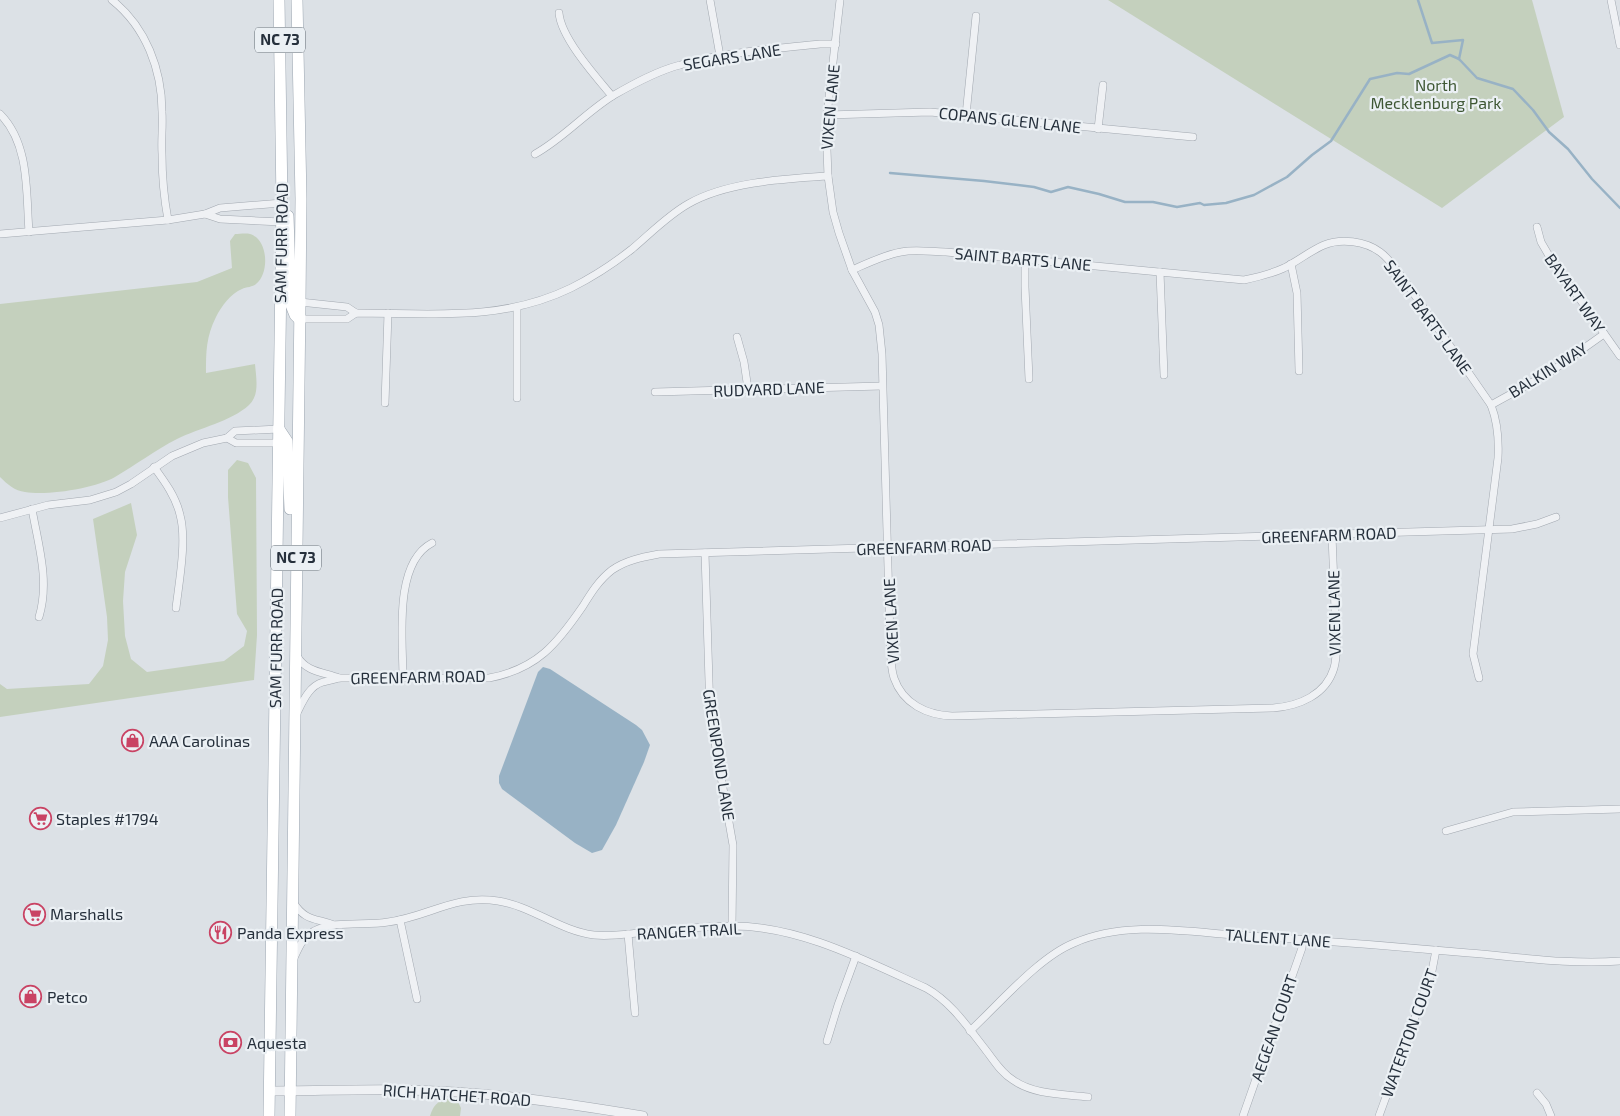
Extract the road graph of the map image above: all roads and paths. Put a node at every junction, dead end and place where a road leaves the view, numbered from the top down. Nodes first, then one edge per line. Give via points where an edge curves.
1 (279, 0) edge
2 (297, 0) edge
3 (710, 0) edge
4 (840, 0) edge
5 (1611, 0) edge
6 (114, 1) edge
7 (560, 13) dead end
8 (976, 16) dead end
9 (836, 44) junction
10 (1620, 45) edge
11 (720, 56) junction
12 (1103, 85) dead end
13 (612, 96) junction
14 (0, 114) edge
15 (827, 114) junction
16 (966, 115) junction
17 (1098, 129) junction
18 (282, 137) junction
19 (1193, 137) dead end
20 (534, 154) dead end
21 (828, 176) junction
22 (282, 204) junction
23 (206, 214) junction
24 (168, 220) junction
25 (282, 222) junction
26 (1537, 227) dead end
27 (29, 232) junction
28 (0, 234) edge
29 (1025, 259) junction
30 (1291, 264) junction
31 (852, 270) junction
32 (1160, 272) junction
33 (300, 302) junction
34 (517, 307) junction
35 (356, 313) junction
36 (388, 313) junction
37 (299, 319) junction
38 (1604, 334) junction
39 (738, 337) dead end
40 (1620, 356) edge
41 (1298, 371) dead end
42 (1164, 375) dead end
43 (1029, 379) dead end
44 (882, 386) junction
45 (748, 389) junction
46 (656, 392) dead end
47 (517, 398) dead end
48 (385, 402) dead end
49 (1491, 405) junction
50 (279, 429) junction
51 (227, 438) junction
52 (279, 443) junction
53 (154, 468) junction
54 (32, 509) junction
55 (1556, 517) dead end
56 (0, 518) edge
57 (1487, 530) junction
58 (1332, 536) junction
59 (432, 543) dead end
60 (888, 548) junction
61 (705, 553) junction
62 (296, 596) junction
63 (176, 608) dead end
64 (39, 617) dead end
65 (295, 652) junction
66 (339, 678) junction
67 (403, 678) junction
68 (1479, 678) dead end
69 (294, 718) junction
70 (1620, 809) edge
71 (1446, 831) dead end
72 (292, 901) junction
73 (400, 920) junction
74 (335, 925) junction
75 (732, 926) junction
76 (628, 934) junction
77 (1303, 939) junction
78 (1436, 950) junction
79 (856, 956) junction
80 (1620, 960) edge
81 (292, 963) junction
82 (417, 999) dead end
83 (635, 1013) dead end
84 (970, 1030) junction
85 (827, 1041) dead end
86 (269, 1091) junction
87 (290, 1091) junction
88 (1537, 1093) dead end
89 (1088, 1097) dead end
90 (269, 1116) edge
91 (290, 1116) edge
92 (643, 1116) edge
93 (1243, 1116) edge
94 (1379, 1116) edge
95 (1551, 1116) edge

1 - 18 main road, SAM FURR ROAD / NC 73
2 - 33 main road, SAM FURR ROAD / NC 73
3 - 11 street
4 - 9 street, VIXEN LANE
5 - 10 street
6 - 24 street via 142,34 157,69 162,96 162,177
7 - 13 street via 565,35
8 - 16 street
9 - 11 street, SEGARS LANE
9 - 15 street, VIXEN LANE
11 - 13 street, SEGARS LANE via 679,65
12 - 17 street
13 - 20 street, SEGARS LANE via 552,144
14 - 27 street via 11,126 20,145
15 - 16 street, COPANS GLEN LANE via 906,112
15 - 21 street, VIXEN LANE
16 - 17 street, COPANS GLEN LANE
17 - 19 street, COPANS GLEN LANE
18 - 22 main road, SAM FURR ROAD / NC 73
18 - 37 main road via 290,233 291,305
21 - 31 street, VIXEN LANE via 838,233
21 - 34 street via 729,188 708,194 675,212 620,258 590,278 549,297
22 - 23 street via 220,208
22 - 25 main road, SAM FURR ROAD / NC 73
23 - 24 street
23 - 25 street via 220,219
24 - 27 street
25 - 50 main road, SAM FURR ROAD / NC 73
26 - 38 street, BAYART WAY via 1548,254
27 - 28 street
29 - 31 street, SAINT BARTS LANE via 903,251
29 - 32 street, SAINT BARTS LANE
29 - 43 street
30 - 32 street, SAINT BARTS LANE via 1244,280
30 - 41 street via 1297,293
30 - 49 street, SAINT BARTS LANE via 1333,242 1360,243 1382,252
31 - 44 street, VIXEN LANE via 879,325
32 - 42 street
33 - 35 street via 346,307
33 - 37 main road, SAM FURR ROAD / NC 73
34 - 36 street via 470,314
34 - 47 street
35 - 36 street
35 - 37 street via 347,319
36 - 48 street
37 - 62 main road, SAM FURR ROAD / NC 73
38 - 40 street, BAYART WAY
38 - 49 street, BALKIN WAY via 1549,372
39 - 45 street
44 - 45 street, RUDYARD LANE
44 - 60 street, VIXEN LANE
45 - 46 street, RUDYARD LANE
49 - 57 street, SAINT BARTS LANE via 1499,439
50 - 51 street via 235,431
50 - 52 main road, SAM FURR ROAD / NC 73
50 - 62 main road via 288,447
51 - 52 street via 236,443
51 - 53 street via 186,449
52 - 86 main road, SAM FURR ROAD / NC 73
53 - 54 street via 116,492 90,500
53 - 63 street via 168,486 181,516
54 - 56 street
54 - 64 street via 44,577
55 - 57 street, GREENFARM ROAD via 1523,528
57 - 58 street, GREENFARM ROAD
57 - 68 street, SAINT BARTS LANE via 1473,654
58 - 60 street, GREENFARM ROAD
58 - 60 street, VIXEN LANE via 1334,667 1326,684 1309,698 1273,708 1030,715 943,716 919,708 901,692 891,658
59 - 67 street via 417,556 404,587
60 - 61 street, GREENFARM ROAD
61 - 67 street, GREENFARM ROAD via 659,554 614,569 595,588 554,645 532,662 510,673 489,678
61 - 75 street, GREENPOND LANE via 710,714 733,845
62 - 65 main road, SAM FURR ROAD / NC 73
65 - 66 street, GREENFARM ROAD via 307,668
65 - 69 main road, SAM FURR ROAD / NC 73
66 - 67 street, GREENFARM ROAD
66 - 69 street, GREENFARM ROAD via 314,687
69 - 72 main road, SAM FURR ROAD / NC 73
70 - 71 street via 1513,812
72 - 74 street, RANGER TRAIL via 309,918
72 - 81 main road, SAM FURR ROAD / NC 73
73 - 74 street, RANGER TRAIL
73 - 76 street, RANGER TRAIL via 451,903 498,901 518,906 578,932
73 - 82 street
74 - 81 street, RANGER TRAIL via 318,929 305,937
75 - 76 street, RANGER TRAIL
75 - 79 street, RANGER TRAIL via 788,934
76 - 83 street
77 - 78 street, TALLENT LANE
77 - 84 street, TALLENT LANE via 1147,929 1096,935 1062,948
77 - 93 street, AEGEAN COURT
78 - 80 street, TALLENT LANE via 1573,962
78 - 94 street, WATERTON COURT via 1432,971
79 - 84 street, RANGER TRAIL via 939,995
79 - 85 street
81 - 87 main road, SAM FURR ROAD / NC 73
84 - 89 street, RANGER TRAIL via 1014,1081 1030,1089
86 - 87 street, RICH HATCHET ROAD
86 - 90 main road, SAM FURR ROAD / NC 73
87 - 91 main road, SAM FURR ROAD / NC 73
87 - 92 street, RICH HATCHET ROAD via 464,1093
88 - 95 street

